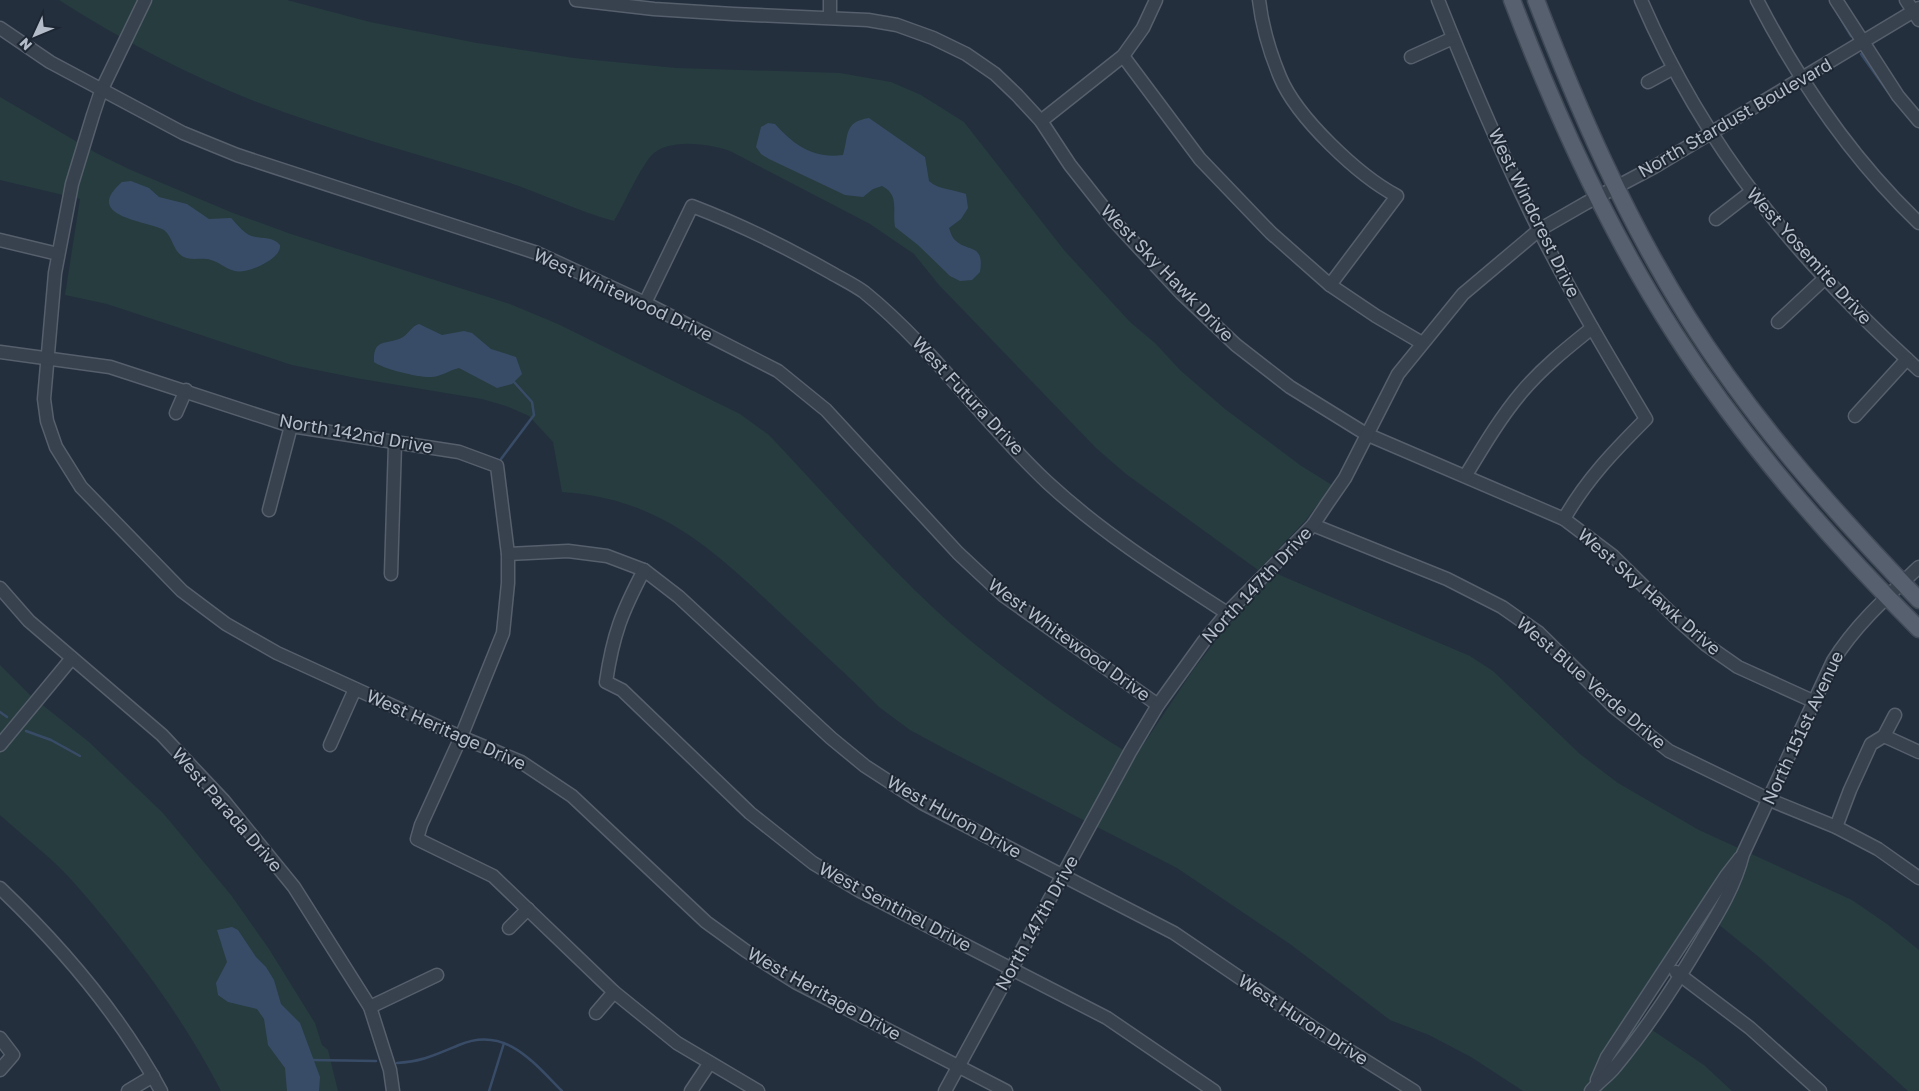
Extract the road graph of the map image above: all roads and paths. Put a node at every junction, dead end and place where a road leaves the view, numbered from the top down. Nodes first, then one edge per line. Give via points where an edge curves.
1 (145, 0) edge
2 (576, 0) edge
3 (830, 0) edge
4 (1156, 0) edge
5 (1259, 0) edge
6 (1438, 0) edge
7 (1512, 0) edge
8 (1536, 0) edge
9 (1641, 0) edge
10 (1757, 0) edge
11 (1836, 0) edge
12 (1906, 0) edge
13 (1917, 13) edge
14 (830, 17) junction
15 (0, 28) edge
16 (1453, 38) junction
17 (1862, 43) junction
18 (1123, 56) junction
19 (1411, 57) dead end
20 (1672, 69) junction
21 (1802, 79) junction
22 (1648, 82) dead end
23 (101, 92) junction
24 (1041, 121) junction
25 (1919, 121) edge
26 (1711, 134) junction
27 (1607, 192) junction
28 (1751, 192) junction
29 (1716, 219) dead end
30 (1919, 223) edge
31 (1539, 230) junction
32 (0, 240) edge
33 (58, 254) junction
34 (1824, 279) junction
35 (1330, 285) junction
36 (645, 302) junction
37 (1778, 322) dead end
38 (1592, 328) junction
39 (1422, 343) junction
40 (0, 352) edge
41 (46, 359) junction
42 (1907, 359) junction
43 (1919, 370) edge
44 (186, 390) junction
45 (176, 413) dead end
46 (1855, 416) dead end
47 (291, 426) junction
48 (1366, 434) junction
49 (395, 444) junction
50 (1466, 475) junction
51 (269, 510) dead end
52 (1564, 519) junction
53 (1313, 525) junction
54 (508, 554) junction
55 (1919, 567) edge
56 (644, 570) junction
57 (391, 574) dead end
58 (0, 588) edge
59 (1895, 589) junction
60 (1919, 600) edge
61 (1227, 613) junction
62 (1919, 629) edge
63 (72, 658) junction
64 (355, 689) junction
65 (1815, 702) junction
66 (1158, 705) junction
67 (1895, 715) dead end
68 (1884, 736) junction
69 (461, 737) junction
70 (0, 745) edge
71 (330, 745) dead end
72 (1919, 752) edge
73 (1770, 800) junction
74 (1836, 827) junction
75 (1743, 854) junction
76 (1063, 876) junction
77 (1919, 878) edge
78 (0, 888) edge
79 (528, 909) junction
80 (509, 928) dead end
81 (1668, 967) junction
82 (1012, 969) junction
83 (437, 975) dead end
84 (1682, 976) junction
85 (614, 992) junction
86 (370, 1007) junction
87 (596, 1013) dead end
88 (0, 1038) edge
89 (709, 1064) junction
90 (958, 1066) junction
91 (0, 1070) edge
92 (153, 1076) junction
93 (1593, 1088) edge
94 (128, 1091) edge
95 (161, 1091) edge
96 (393, 1091) edge
97 (691, 1091) edge
98 (758, 1091) edge
99 (945, 1091) edge
100 (1006, 1091) edge
101 (1214, 1091) edge
102 (1414, 1091) edge
103 (1820, 1091) edge

1 - 23 street, West Heritage Drive
2 - 14 street, West Sky Hawk Drive via 713,13
3 - 14 street
4 - 18 street via 1143,28
5 - 35 street via 1262,23 1281,79 1302,112 1376,185 1397,196
6 - 16 street, West Windcrest Drive
7 - 27 main road via 1544,82
8 - 27 main road
9 - 20 street, West Yosemite Drive
10 - 21 street
11 - 17 street
12 - 13 street
13 - 17 street
14 - 24 street, West Sky Hawk Drive via 898,25 966,54 995,74
15 - 23 street, West Whitewood Drive
16 - 19 street
16 - 31 street, West Windcrest Drive
17 - 21 street, North Stardust Boulevard
17 - 25 street
18 - 24 street
18 - 35 street via 1200,159 1271,233
20 - 22 street
20 - 26 street, West Yosemite Drive
21 - 26 street, North Stardust Boulevard
21 - 30 street via 1846,141
23 - 33 street, West Heritage Drive via 72,184
23 - 36 street, West Whitewood Drive via 183,133 237,155 537,253
24 - 48 street, West Sky Hawk Drive via 1115,222 1236,346 1290,387
26 - 27 street, North Stardust Boulevard
26 - 28 street, West Yosemite Drive
27 - 31 street, North 147th Drive
27 - 59 main road via 1656,304 1716,394 1789,488
28 - 29 street
28 - 34 street, West Yosemite Drive
31 - 38 street, West Windcrest Drive
31 - 39 street, North 147th Drive via 1462,294
32 - 33 street
33 - 41 street, West Heritage Drive
34 - 37 street
34 - 42 street, West Yosemite Drive
35 - 39 street
36 - 61 street, West Futura Drive via 692,206 804,257 862,291 910,334 1046,481 1095,524
36 - 66 street, West Whitewood Drive via 778,371 802,389 826,410 958,553 1004,596
38 - 50 street via 1522,392
38 - 52 street, West Windcrest Drive via 1646,419 1603,462 1580,491
39 - 48 street, North 147th Drive via 1398,374
40 - 41 street, North 142nd Drive
41 - 44 street, North 142nd Drive via 110,367
41 - 64 street, West Heritage Drive via 44,399 51,435 71,475 90,497 204,609 251,640
42 - 43 street, West Yosemite Drive
42 - 46 street
44 - 45 street
44 - 47 street, North 142nd Drive
47 - 49 street, North 142nd Drive
47 - 51 street
48 - 50 street, West Sky Hawk Drive
48 - 53 street, North 147th Drive via 1345,478
49 - 54 street, North 142nd Drive via 459,452 497,466
49 - 57 street
50 - 52 street, West Sky Hawk Drive
52 - 65 street, West Sky Hawk Drive via 1613,556 1705,644 1738,667
53 - 61 street, North 147th Drive
53 - 73 street, West Blue Verde Drive via 1447,579 1502,608 1539,633 1614,707 1669,751
54 - 56 street, West Huron Drive via 568,550 607,556
54 - 69 street via 503,632
55 - 59 street, North 151st Avenue
56 - 76 street, West Huron Drive via 679,597 864,766 922,803
56 - 82 street, West Sentinel Drive via 622,612 611,644 606,682 622,690 750,812 813,863 860,891
58 - 63 street, West Parada Drive via 29,621
59 - 60 main road
59 - 62 main road
59 - 65 street, North 151st Avenue via 1844,644
61 - 66 street, North 147th Drive
63 - 70 street
63 - 86 street, West Parada Drive via 162,735 230,809 294,887
64 - 69 street, West Heritage Drive
64 - 71 street
65 - 73 street, North 151st Avenue
66 - 76 street, North 147th Drive
67 - 68 street
68 - 72 street
68 - 74 street via 1871,744
69 - 79 street via 417,840 493,876
69 - 90 street, West Heritage Drive via 522,762 572,796 706,922 746,951 795,982
73 - 74 street, West Blue Verde Drive
73 - 75 street, North 151st Avenue
74 - 77 street, West Blue Verde Drive via 1878,848
75 - 81 street, North 151st Avenue
75 - 84 street, North 151st Avenue via 1738,877
76 - 82 street, North 147th Drive
76 - 102 street, West Huron Drive via 1174,934
78 - 92 street via 34,920 81,974 118,1022
79 - 80 street
79 - 85 street
81 - 84 street
81 - 93 street, North 151st Avenue via 1607,1057
82 - 90 street, North 147th Drive
82 - 101 street, West Sentinel Drive via 1107,1018
83 - 86 street
84 - 93 street, North 151st Avenue via 1614,1069
84 - 103 street via 1750,1028
85 - 87 street
85 - 89 street via 677,1043
86 - 96 street, West Parada Drive via 390,1070
88 - 91 street via 13,1056
89 - 97 street
89 - 98 street
90 - 99 street, North 147th Drive
90 - 100 street, West Heritage Drive
92 - 94 street
92 - 95 street

